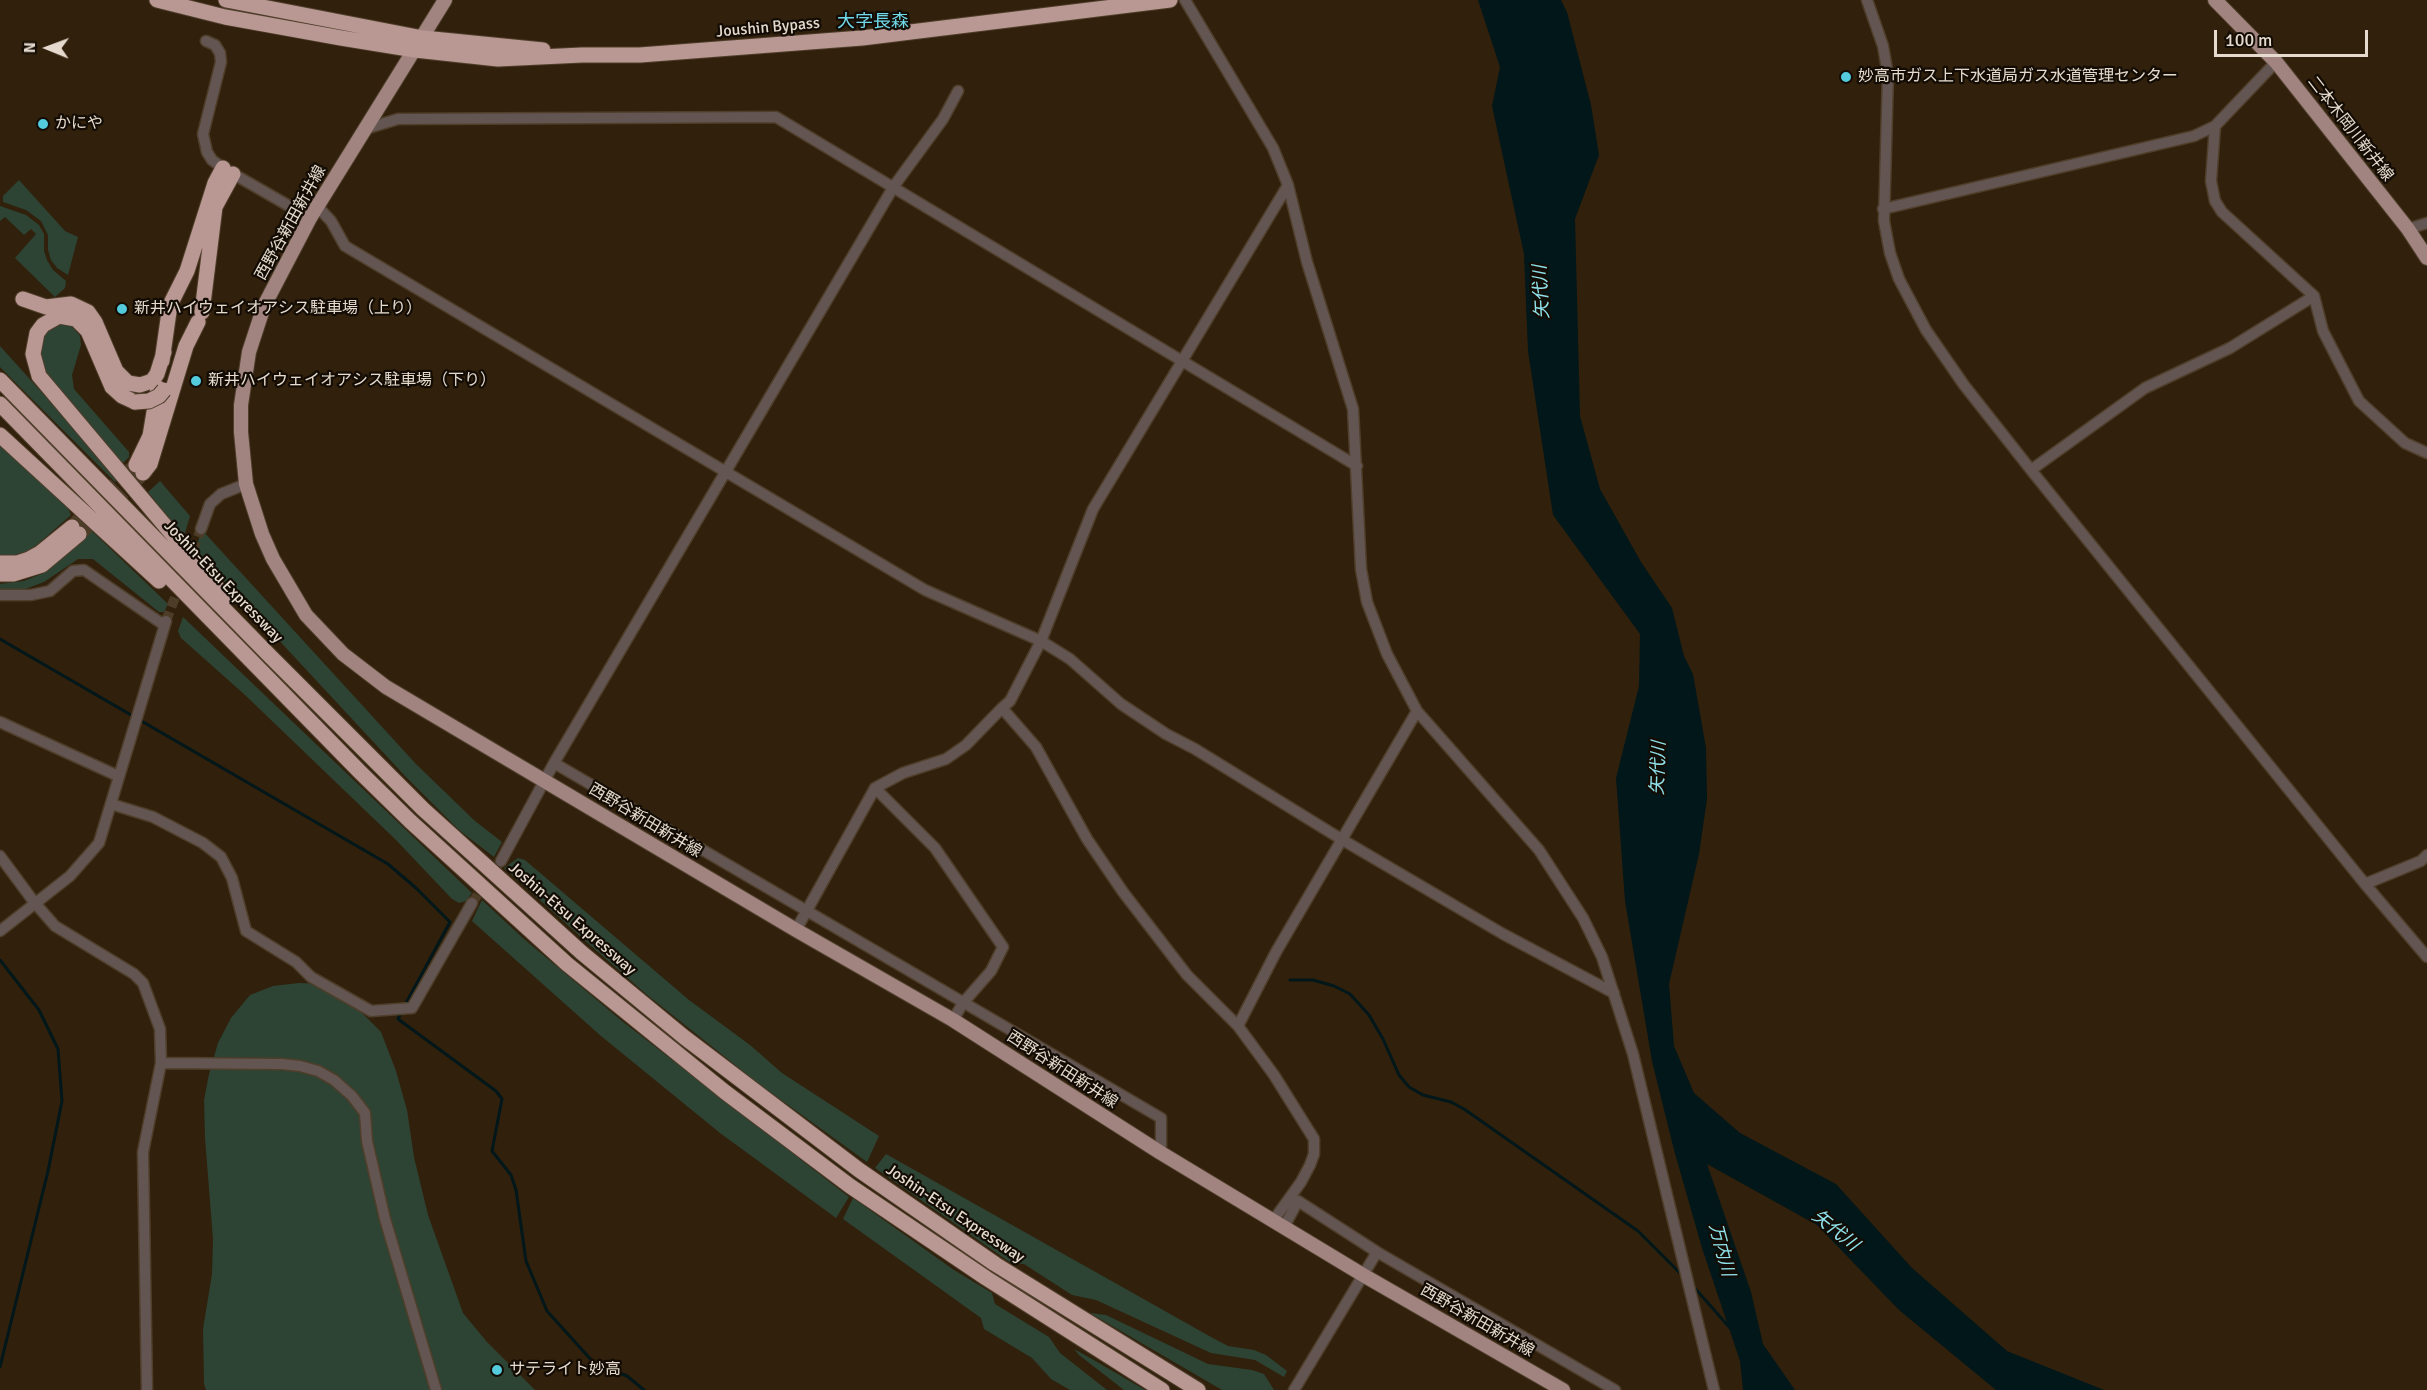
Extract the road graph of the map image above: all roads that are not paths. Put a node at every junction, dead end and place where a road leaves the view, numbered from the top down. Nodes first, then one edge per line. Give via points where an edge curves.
1 (157, 0) edge
2 (226, 0) edge
3 (445, 0) edge
4 (1170, 0) edge
5 (1185, 0) edge
6 (1868, 0) edge
7 (2215, 0) edge
8 (206, 41) dead end
9 (419, 44) junction
10 (2276, 62) junction
11 (958, 91) dead end
12 (2215, 126) junction
13 (365, 129) junction
14 (228, 171) junction
15 (1288, 185) junction
16 (894, 186) junction
17 (1883, 208) junction
18 (313, 212) junction
19 (2427, 223) edge
20 (2408, 229) junction
21 (2427, 258) edge
22 (2314, 296) junction
23 (23, 299) dead end
24 (186, 346) junction
25 (164, 352) junction
26 (1182, 360) junction
27 (0, 380) edge
28 (0, 404) edge
29 (0, 435) edge
30 (2427, 453) edge
31 (1356, 466) junction
32 (2031, 470) junction
33 (726, 472) junction
34 (246, 484) junction
35 (201, 529) tunnel mouth
36 (0, 563) edge
37 (0, 574) edge
38 (0, 595) edge
39 (1041, 641) junction
40 (259, 671) junction
41 (1002, 708) junction
42 (1417, 711) junction
43 (0, 722) edge
44 (375, 761) junction
45 (554, 763) junction
46 (118, 777) junction
47 (544, 780) junction
48 (875, 788) junction
49 (111, 804) junction
50 (1341, 840) junction
51 (2427, 855) edge
52 (0, 856) edge
53 (501, 861) tunnel mouth
54 (2365, 884) junction
55 (34, 902) junction
56 (472, 903) tunnel mouth
57 (806, 912) junction
58 (796, 930) junction
59 (0, 931) edge
60 (2427, 957) edge
61 (1614, 993) junction
62 (963, 1003) junction
63 (954, 1020) junction
64 (1238, 1026) junction
65 (160, 1063) junction
66 (1161, 1153) junction
67 (1279, 1224) junction
68 (1377, 1252) junction
69 (1364, 1275) junction
70 (147, 1390) edge
71 (436, 1390) edge
72 (1162, 1390) edge
73 (1198, 1390) edge
74 (1294, 1390) edge
75 (1563, 1390) edge
76 (1615, 1390) edge
77 (1714, 1390) edge

1 - 9 highway, Joushin Bypass via 225,17
2 - 9 highway, Joushin Bypass
3 - 9 main road, 西野谷新田新井線
4 - 9 highway, Joushin Bypass via 862,39 692,52 498,59
5 - 15 street via 1273,148
6 - 17 street via 1883,46 1887,75
7 - 10 main road, 二本木岡川新井線
8 - 14 street via 215,45 221,62 205,124 204,144 212,160
9 - 13 main road, 西野谷新田新井線
10 - 12 street
10 - 20 main road, 二本木岡川新井線
11 - 16 street via 943,119
12 - 17 street via 2160,146
12 - 22 street via 2211,181 2215,201 2222,212
13 - 16 street via 398,120 776,117
13 - 18 main road, 西野谷新田新井線
14 - 18 street
14 - 24 highway via 215,207 200,317
14 - 25 highway via 215,183 187,271 171,307
15 - 26 street
15 - 31 street via 1307,262 1353,409
16 - 26 street
16 - 33 street
17 - 32 street via 1896,271 1926,330
18 - 33 street via 332,221 345,246
18 - 34 main road, 西野谷新田新井線 via 264,306 249,352 240,432
19 - 20 street
20 - 21 main road, 二本木岡川新井線
22 - 30 street via 2323,331 2359,401 2405,443
22 - 32 street via 2230,348 2145,388
23 - 25 highway via 46,307 71,304 88,312 116,371 128,383 152,381
24 - 25 highway via 150,464 139,469 150,436
24 - 44 highway, bridge via 159,396 135,402 112,387 88,331 76,319 51,319 38,333 33,354 39,376 222,594
26 - 31 street
26 - 39 street via 1093,509
27 - 44 highway, Joshin-Etsu Expressway
28 - 40 highway
29 - 40 highway
31 - 42 street via 1360,569 1367,602 1386,654
32 - 54 street
33 - 39 street via 925,590
33 - 45 street
34 - 35 street via 221,494 210,504
34 - 47 main road, 西野谷新田新井線 via 273,559 306,615 322,634 386,687
36 - 37 highway via 29,559 75,530 42,565
38 - 46 street via 50,591 73,571 84,570 165,623
39 - 41 street via 1010,701
39 - 50 street via 1070,659 1120,704
40 - 72 highway via 461,868 567,964 670,1049 920,1235
41 - 48 street via 966,745 946,759 903,773
41 - 64 street via 1036,747 1087,839 1123,892 1187,975
42 - 50 street
42 - 61 street via 1539,850 1583,918
43 - 46 street
44 - 73 highway, Joshin-Etsu Expressway via 582,953 798,1126 995,1264
45 - 47 street
45 - 57 street
46 - 49 street
47 - 53 street
47 - 58 main road, 西野谷新田新井線
48 - 57 street
48 - 62 street via 935,848 1003,947 991,971
49 - 55 street via 99,843 69,876
49 - 56 street via 153,817 221,857 232,878 246,931 296,962 311,977 371,1011 412,1008
50 - 61 street
50 - 64 street
51 - 54 street
52 - 55 street
54 - 60 street
55 - 59 street
55 - 65 street via 55,926 143,983 160,1029
57 - 58 street
57 - 62 street
58 - 63 main road, 西野谷新田新井線
61 - 77 street via 1633,1054
62 - 63 street
62 - 66 street via 1161,1118
63 - 66 main road, 西野谷新田新井線
64 - 67 street via 1314,1139 1310,1165
65 - 70 street via 143,1152
65 - 71 street via 300,1066 334,1080 352,1096 365,1113 367,1141 385,1219
66 - 67 main road, 西野谷新田新井線
67 - 68 street via 1298,1201
67 - 69 main road, 西野谷新田新井線
68 - 69 street
68 - 76 street
69 - 74 street
69 - 75 main road, 西野谷新田新井線

